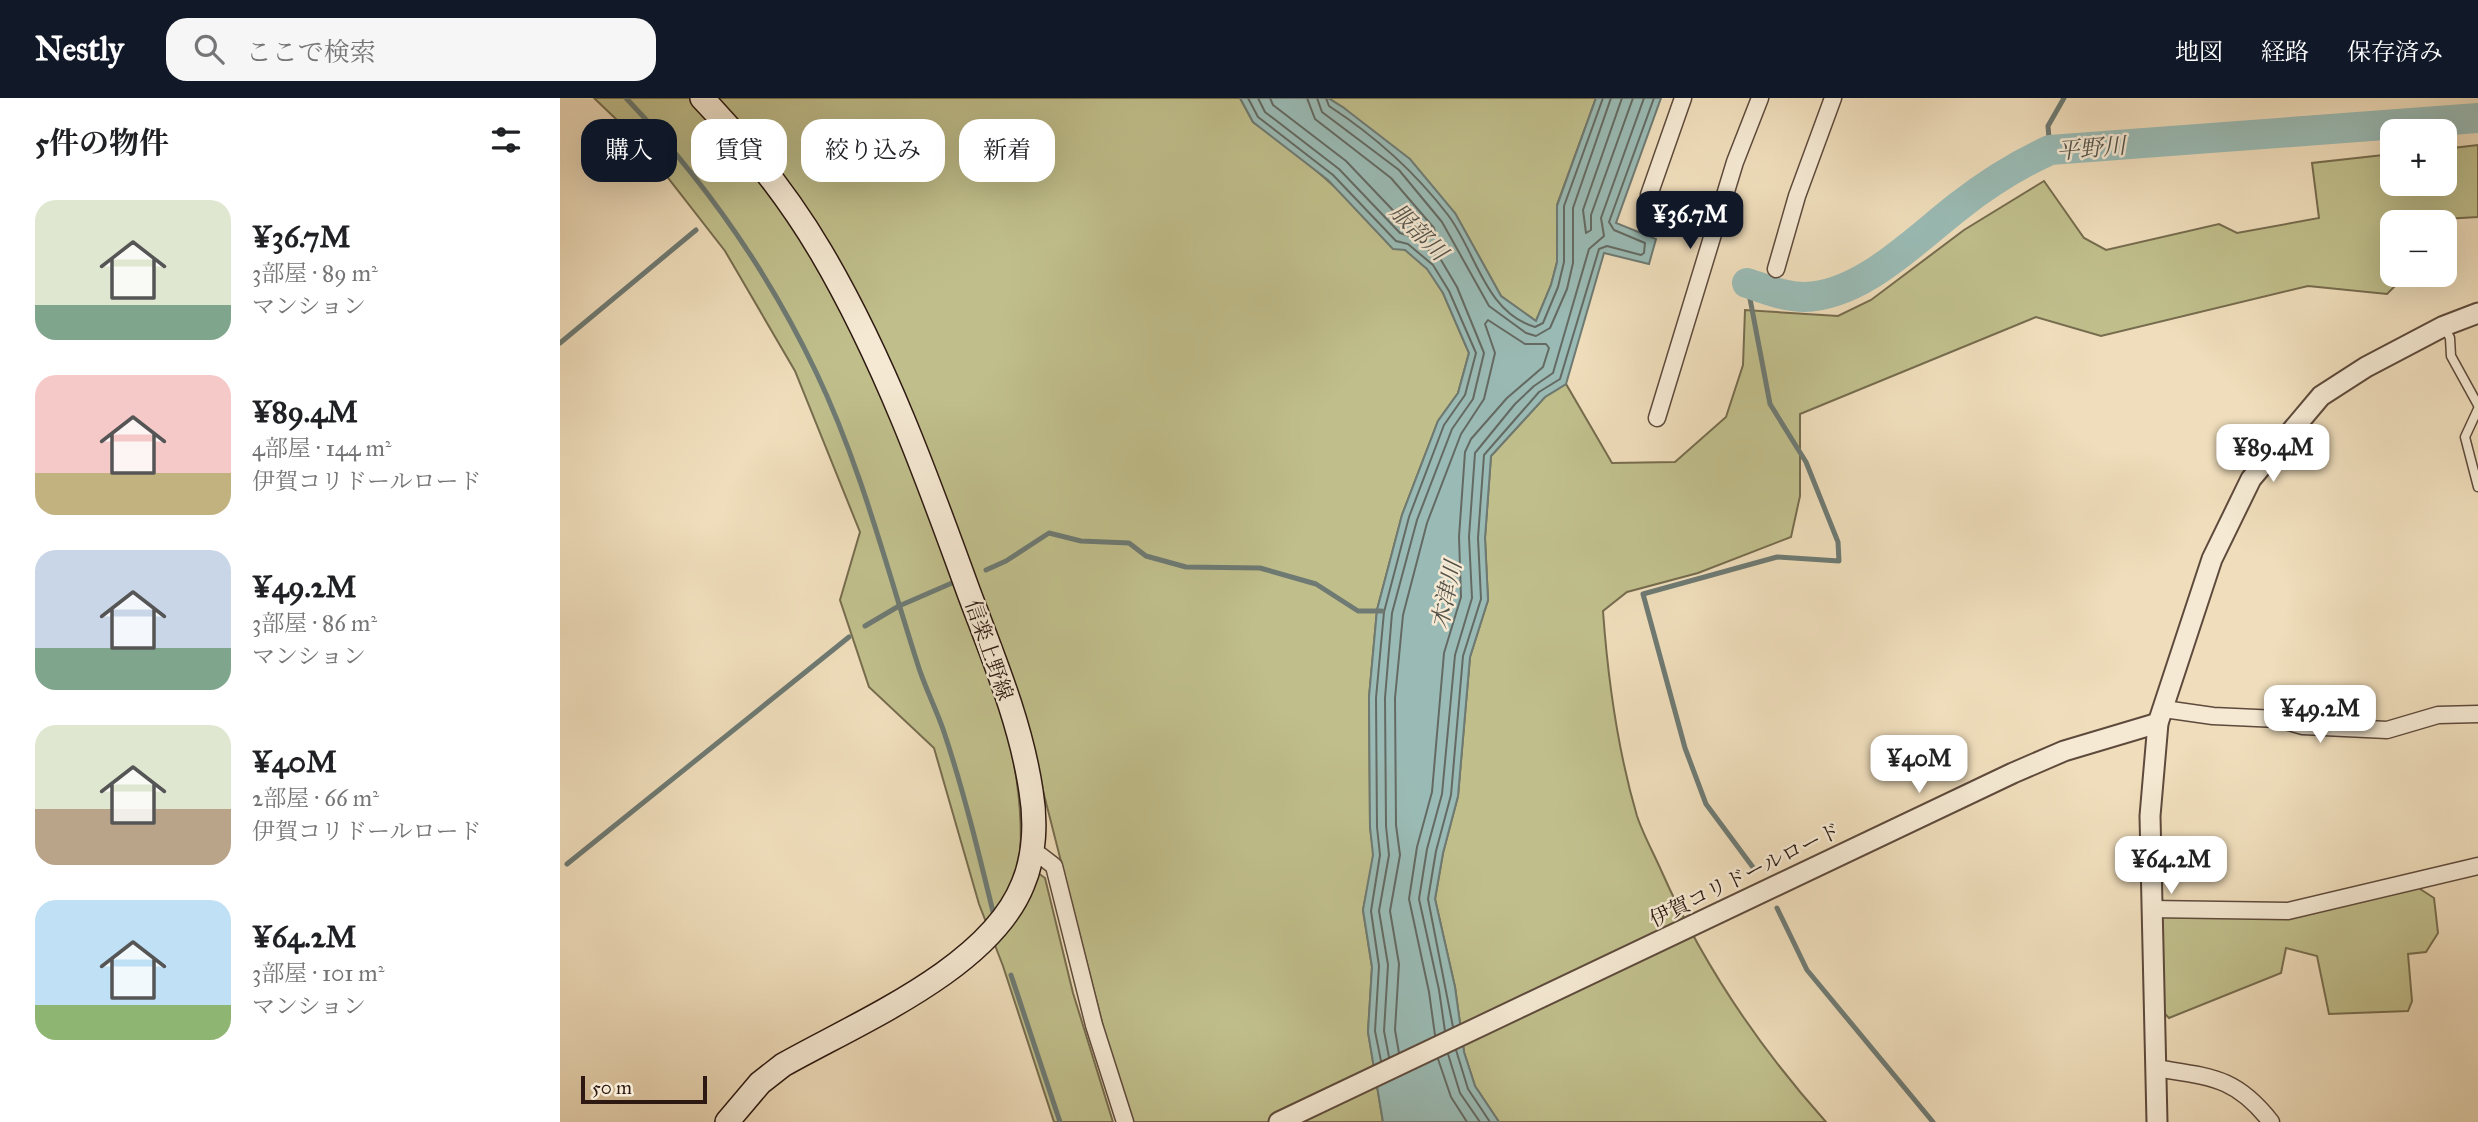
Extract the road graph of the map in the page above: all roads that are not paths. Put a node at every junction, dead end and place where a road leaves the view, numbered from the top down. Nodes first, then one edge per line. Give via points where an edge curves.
1 (702, 98) edge
2 (1683, 98) edge
3 (1760, 98) edge
4 (1833, 98) edge
5 (1649, 195) dead end
6 (1776, 269) dead end
7 (2478, 313) edge
8 (2444, 326) junction
9 (2478, 407) edge
10 (1657, 418) dead end
11 (2478, 487) edge
12 (2478, 714) edge
13 (2161, 716) junction
14 (1031, 853) junction
15 (2478, 866) edge
16 (2151, 909) junction
17 (2155, 1068) junction
18 (727, 1122) edge
19 (1125, 1122) edge
20 (1279, 1122) edge
21 (2157, 1122) edge
22 (2271, 1122) edge

1 - 14 main road, 信楽上野線 via 739,137 819,248 893,396 1015,724 1031,793
2 - 5 street
3 - 10 street via 1735,162
4 - 6 street
7 - 8 street
8 - 9 lane via 2451,356
8 - 13 street via 2321,396 2251,479 2211,559
9 - 11 lane via 2465,437
12 - 13 street via 2438,715 2387,730 2303,726 2278,719
13 - 16 street via 2150,816
13 - 20 street, 伊賀コリドールロード via 2013,772
14 - 18 main road, 信楽上野線 via 1024,883 1007,916 967,958 783,1065 760,1083
14 - 19 street via 1054,866 1094,1025
15 - 16 street via 2288,911
16 - 17 street
17 - 21 street
17 - 22 street via 2214,1078 2237,1087

